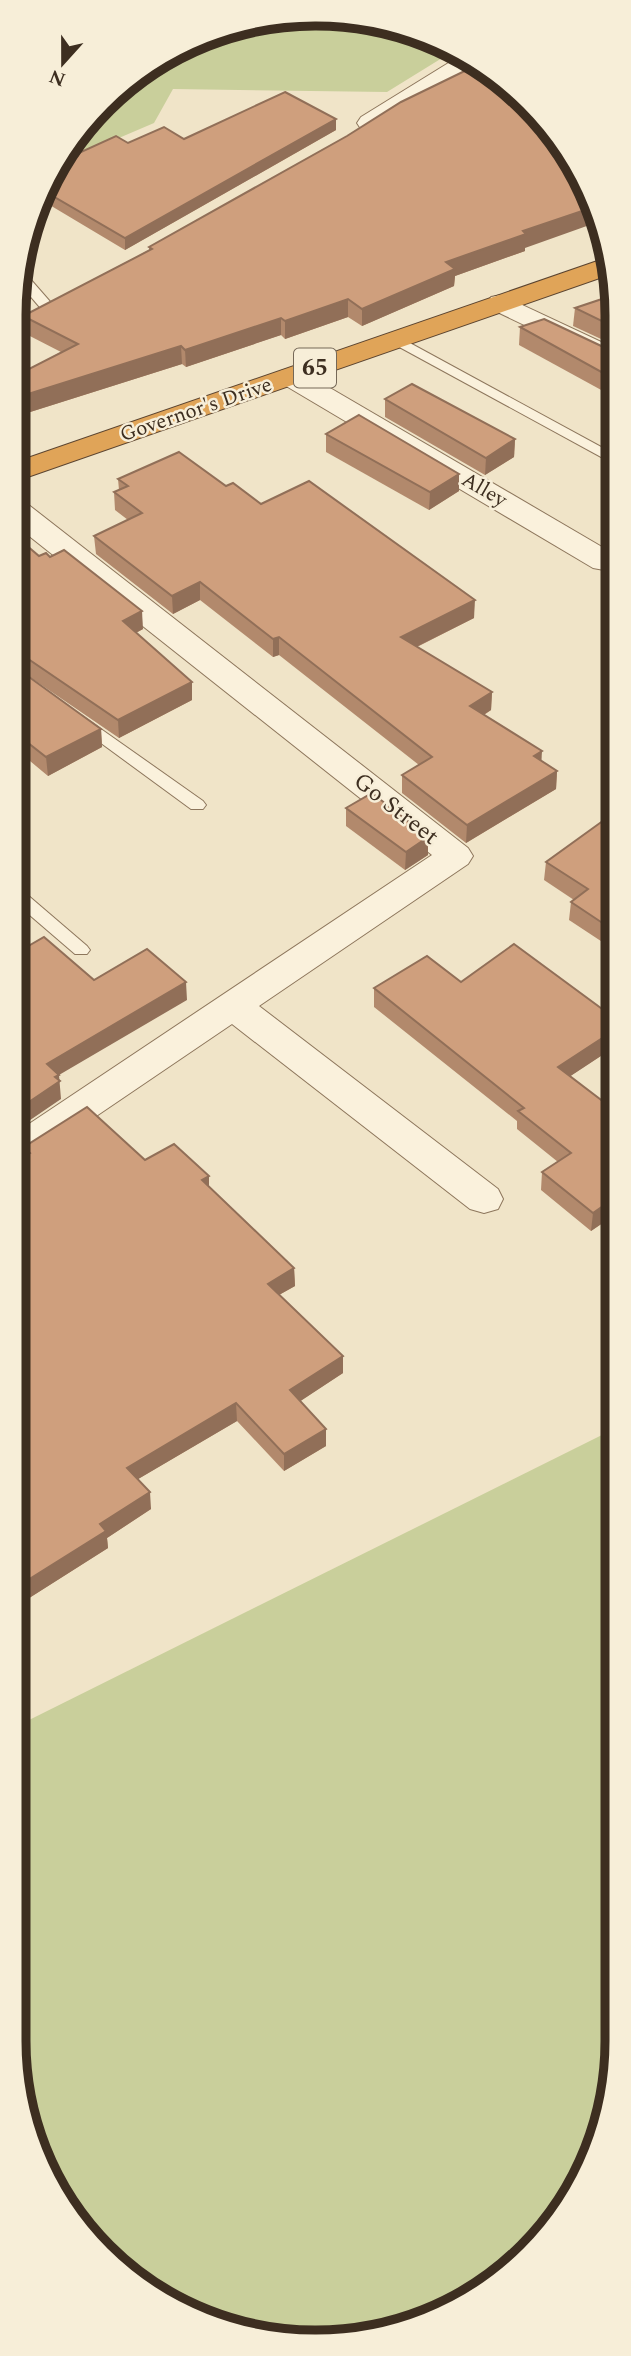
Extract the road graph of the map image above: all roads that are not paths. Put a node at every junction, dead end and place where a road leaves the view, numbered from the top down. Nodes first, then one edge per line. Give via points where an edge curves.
1 (461, 66) edge
2 (347, 138) edge
3 (601, 269) edge
4 (28, 292) edge
5 (72, 294) edge
6 (501, 303) junction
7 (38, 313) joint
8 (397, 340) junction
9 (605, 355) edge
10 (291, 377) junction
11 (605, 455) edge
12 (26, 469) edge
13 (26, 518) edge
14 (604, 561) dead end
15 (63, 706) edge
16 (197, 805) dead end
17 (26, 903) edge
18 (81, 950) dead end
19 (232, 1006) junction
20 (26, 1145) edge
21 (484, 1199) dead end

1 - 2 street
3 - 6 highway, Governor's Drive / 65
4 - 7 lane
5 - 7 street
6 - 8 highway, Governor's Drive / 65
6 - 9 street
8 - 10 highway, Governor's Drive / 65
8 - 11 lane
10 - 12 highway, Governor's Drive / 65
10 - 14 street, Alley
13 - 19 street, Go Street via 456,856
15 - 16 lane
17 - 18 lane
19 - 20 street, Go Street
19 - 21 street

